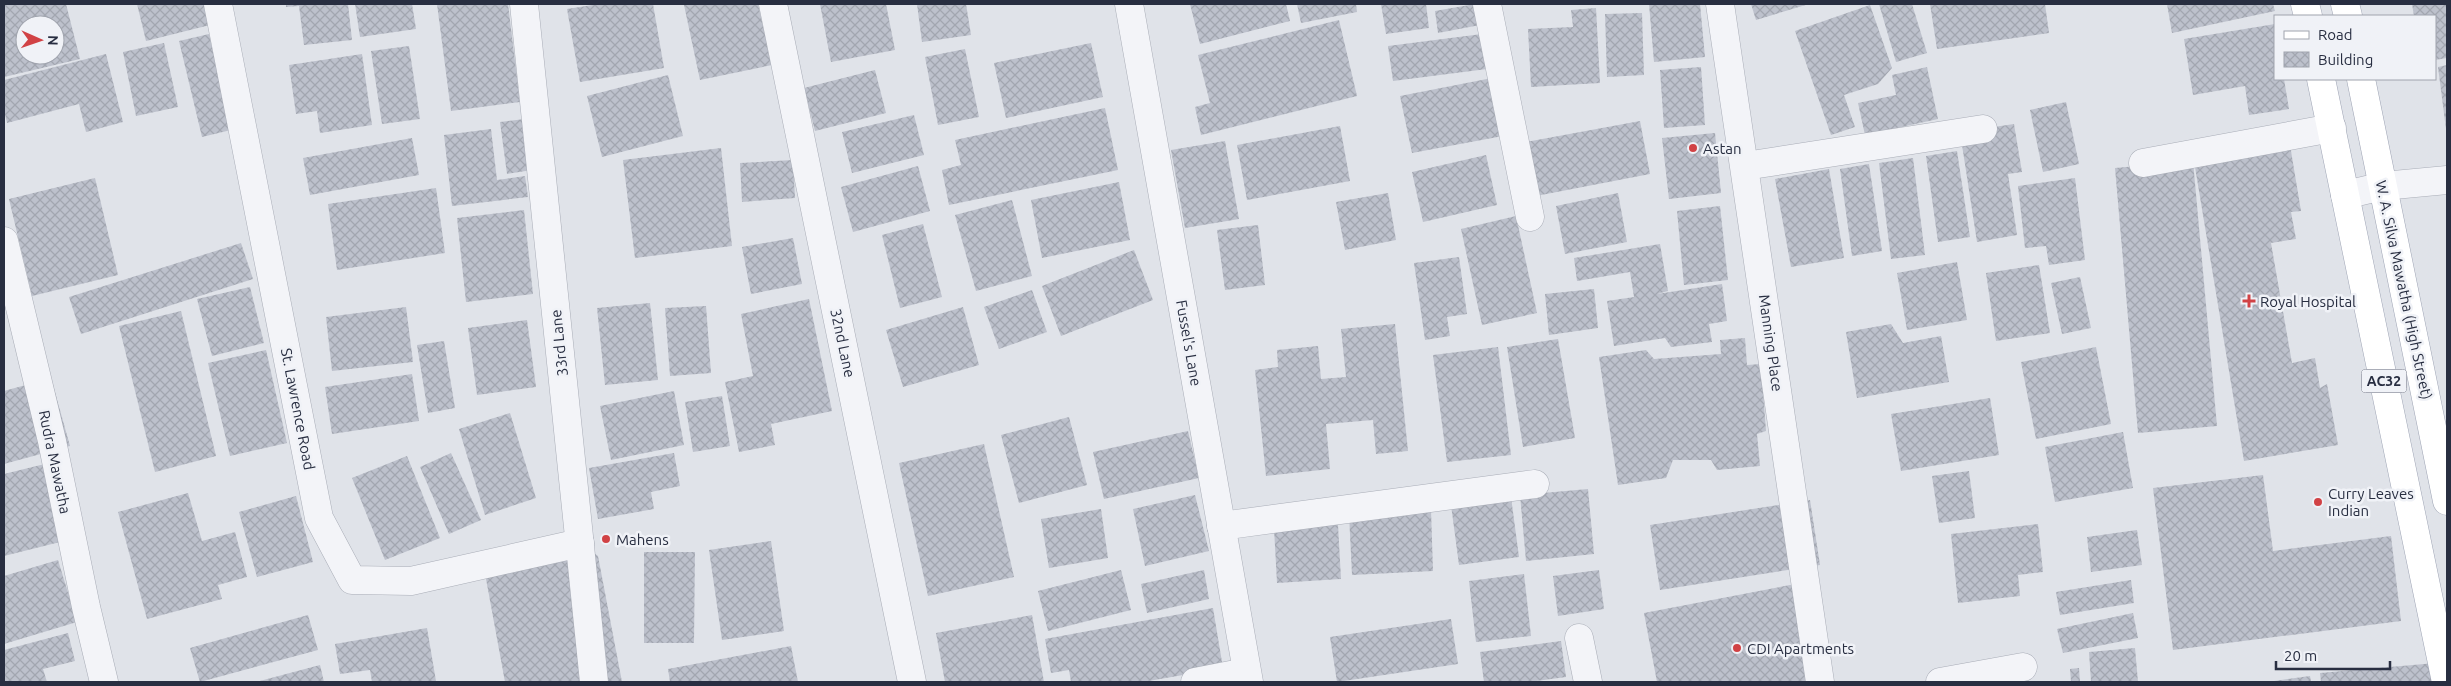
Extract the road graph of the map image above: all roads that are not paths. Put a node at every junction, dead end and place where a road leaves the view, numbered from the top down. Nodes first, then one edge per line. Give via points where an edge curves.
1 (218, 4) edge
2 (524, 4) edge
3 (773, 4) edge
4 (1129, 4) edge
5 (1487, 4) edge
6 (1720, 4) edge
7 (2322, 80) edge
8 (2361, 80) edge
9 (2332, 128) junction
10 (1983, 129) dead end
11 (2143, 163) dead end
12 (1745, 166) junction
13 (2447, 180) edge
14 (2383, 186) junction
15 (2345, 195) junction
16 (1530, 217) dead end
17 (4, 241) edge
18 (1535, 484) dead end
19 (2447, 501) edge
20 (1221, 526) junction
21 (580, 543) junction
22 (1580, 638) dead end
23 (2023, 666) dead end
24 (1248, 677) edge
25 (104, 682) edge
26 (594, 682) edge
27 (912, 682) edge
28 (1196, 682) edge
29 (1588, 682) edge
30 (1820, 682) edge
31 (1940, 682) edge
32 (2446, 682) edge

1 - 21 street, St. Lawrence Road via 319,518 352,580 411,581
2 - 21 street, 33rd Lane
3 - 27 street, 32nd Lane
4 - 20 street, Fussel's Lane
5 - 16 street
6 - 12 street, Manning Place
7 - 9 main road, AC32
8 - 14 main road, W. A. Silva Mawatha (High Street) / AC32
9 - 11 street
9 - 15 main road, AC32
10 - 12 street
12 - 30 street, Manning Place
13 - 14 street
14 - 15 street
14 - 19 main road, W. A. Silva Mawatha (High Street) / AC32
15 - 32 main road, AC32
17 - 25 street, Rudra Mawatha via 52,441
18 - 20 street
20 - 24 street, Fussel's Lane
21 - 26 street, 33rd Lane
22 - 29 street
23 - 31 street
24 - 28 street

